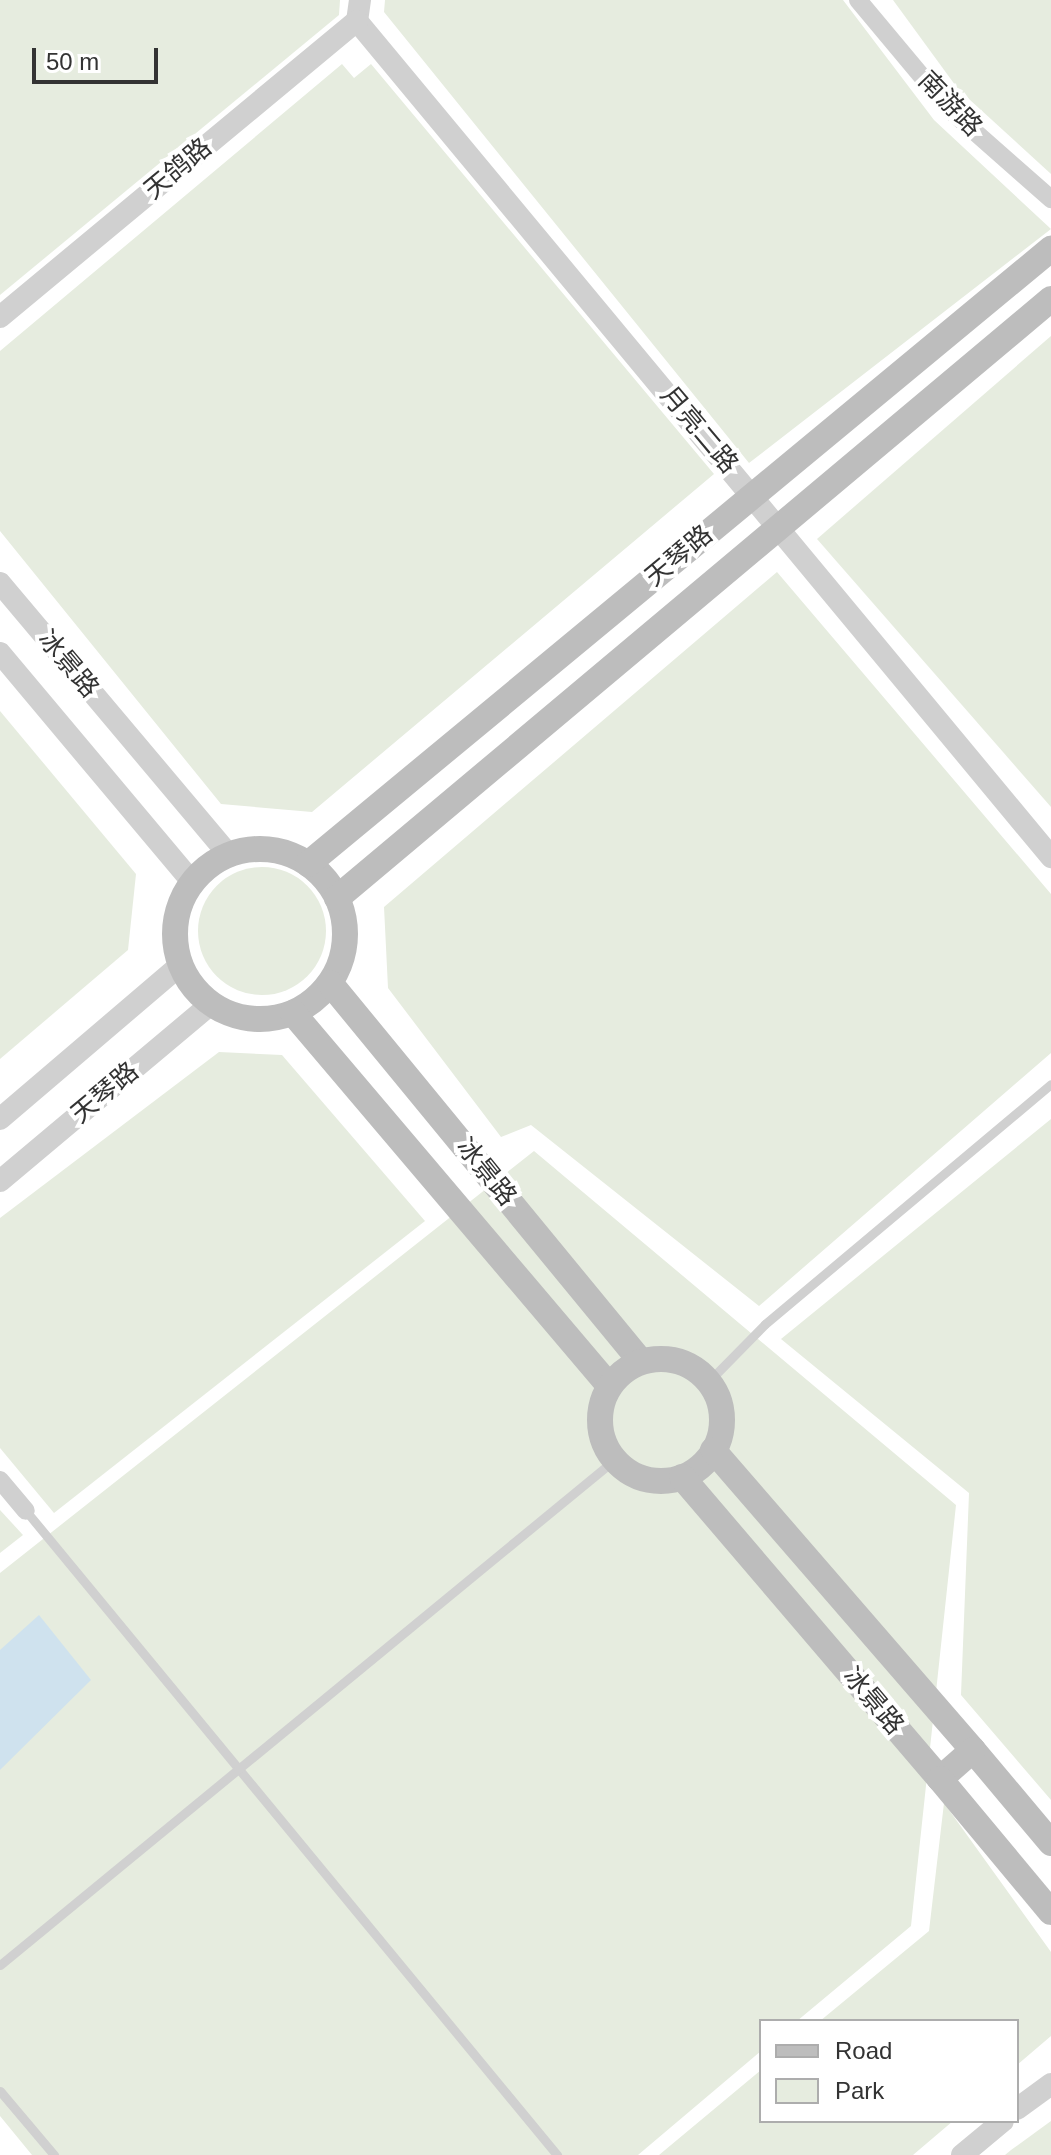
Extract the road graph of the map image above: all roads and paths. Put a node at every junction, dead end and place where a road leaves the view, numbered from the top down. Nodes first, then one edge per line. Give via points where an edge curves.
1 (858, 0) edge
2 (358, 11) edge
3 (1051, 199) edge
4 (1051, 249) edge
5 (1051, 299) edge
6 (0, 317) edge
7 (753, 495) junction
8 (780, 526) junction
9 (0, 583) edge
10 (0, 653) edge
11 (229, 855) junction
12 (1051, 857) edge
13 (308, 864) junction
14 (192, 882) junction
15 (337, 898) junction
16 (180, 965) junction
17 (330, 983) junction
18 (211, 1004) junction
19 (293, 1013) junction
20 (1051, 1084) edge
21 (0, 1119) edge
22 (0, 1181) edge
23 (641, 1361) junction
24 (710, 1380) junction
25 (609, 1386) junction
26 (713, 1450) junction
27 (613, 1461) junction
28 (682, 1477) junction
29 (0, 1480) edge
30 (26, 1511) joint
31 (973, 1750) junction
32 (239, 1764) junction
33 (940, 1779) junction
34 (1051, 1843) edge
35 (1051, 1912) edge
36 (0, 1965) edge
37 (1051, 2071) edge
38 (1043, 2089) edge
39 (0, 2091) edge
40 (1019, 2107) edge
41 (1001, 2123) edge
42 (54, 2155) edge
43 (557, 2155) edge
44 (962, 2155) edge

1 - 3 street, 南游路 via 950,110
2 - 6 street, 天鸽路
2 - 7 street, 月亮二路
4 - 7 main road, 天琴路
5 - 8 main road, 天琴路
7 - 8 street, 月亮二路
7 - 13 main road, 天琴路
8 - 12 street, 月亮二路
8 - 15 main road, 天琴路
9 - 11 street, 冰景路
10 - 14 street, 冰景路
11 - 13 main road via 283,852
11 - 14 main road
13 - 15 main road
14 - 16 main road via 175,937
15 - 17 main road via 345,926
16 - 18 main road
16 - 21 street, 天琴路
17 - 19 main road
17 - 23 main road, 冰景路
18 - 19 main road via 265,1020
18 - 22 street, 天琴路
19 - 25 main road, 冰景路
20 - 24 lane via 765,1324
23 - 24 main road via 680,1361
23 - 25 main road
24 - 26 main road via 723,1423
25 - 27 main road via 600,1426
26 - 28 main road
26 - 31 main road, 冰景路
27 - 28 main road via 653,1481
27 - 32 lane
28 - 33 main road, 冰景路
29 - 30 street
30 - 32 lane
31 - 33 main road
31 - 34 main road, 冰景路
32 - 36 lane
32 - 43 lane
33 - 35 main road, 冰景路
37 - 38 street
38 - 40 street
39 - 42 lane
41 - 44 street

